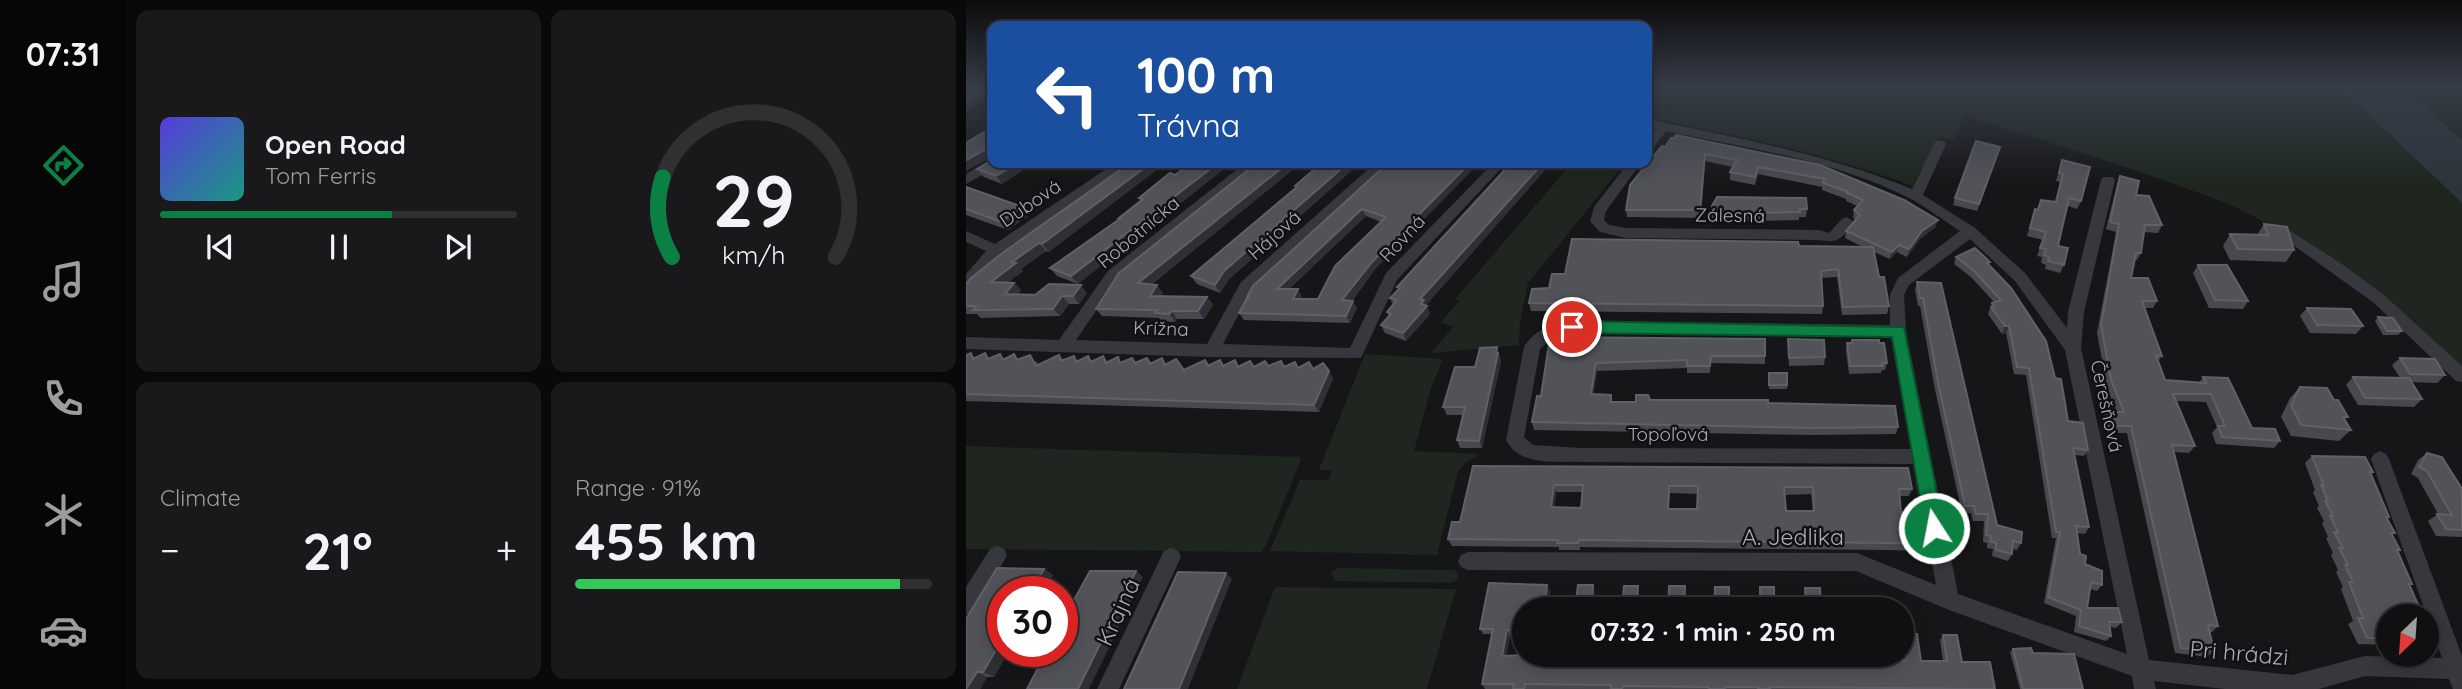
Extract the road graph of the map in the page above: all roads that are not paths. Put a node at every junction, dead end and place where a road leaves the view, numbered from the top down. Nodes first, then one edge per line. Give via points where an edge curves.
1 (1652, 125) edge
2 (1663, 127) junction
3 (1652, 141) edge
4 (1940, 144) dead end
5 (987, 167) edge
6 (1116, 168) edge
7 (1247, 168) edge
8 (1376, 168) edge
9 (1495, 168) edge
10 (1632, 168) edge
11 (966, 180) edge
12 (2108, 180) dead end
13 (1916, 196) junction
14 (1847, 222) dead end
15 (1970, 231) junction
16 (2287, 234) edge
17 (966, 236) edge
18 (996, 250) junction
19 (966, 283) edge
20 (1898, 331) junction
21 (966, 344) edge
22 (1064, 345) junction
23 (2073, 348) junction
24 (1211, 351) junction
25 (1355, 354) joint
26 (2462, 376) edge
27 (1920, 457) junction
28 (2380, 459) dead end
29 (997, 555) dead end
30 (1171, 557) dead end
31 (1468, 561) dead end
32 (1949, 600) junction
33 (966, 605) edge
34 (2460, 674) edge
35 (2143, 679) edge
36 (1108, 689) edge

1 - 2 street, Čerešňová
2 - 3 street
2 - 13 street, Čerešňová via 1804,156
4 - 13 street
5 - 11 street
6 - 18 street, Dubová
7 - 22 street, Robotnícka via 1113,275
8 - 24 street, Hájová via 1246,286
9 - 25 street, Rovná via 1391,277
10 - 14 street, Zálesná via 1599,210 1597,221 1605,229 1832,238
12 - 23 street via 2076,312
13 - 15 street, Čerešňová
15 - 20 street via 1903,282 1897,295
15 - 23 street, Čerešňová via 2020,277
16 - 26 street via 2380,298
17 - 18 street
18 - 19 street, Dubová
20 - 27 street
20 - 27 street, Topoľová via 1554,329 1532,347 1515,440 1529,452
21 - 22 street, Krížna
22 - 24 street, Krížna
23 - 35 street, Čerešňová
24 - 25 street, Krížna
27 - 32 street
28 - 34 street, Pri hrádzi
29 - 33 street
30 - 36 street, Krajná
31 - 32 street, A. Jedlika via 1857,562
32 - 35 street, A. Jedlika
34 - 35 street, Pri hrádzi via 2365,666 2292,686

